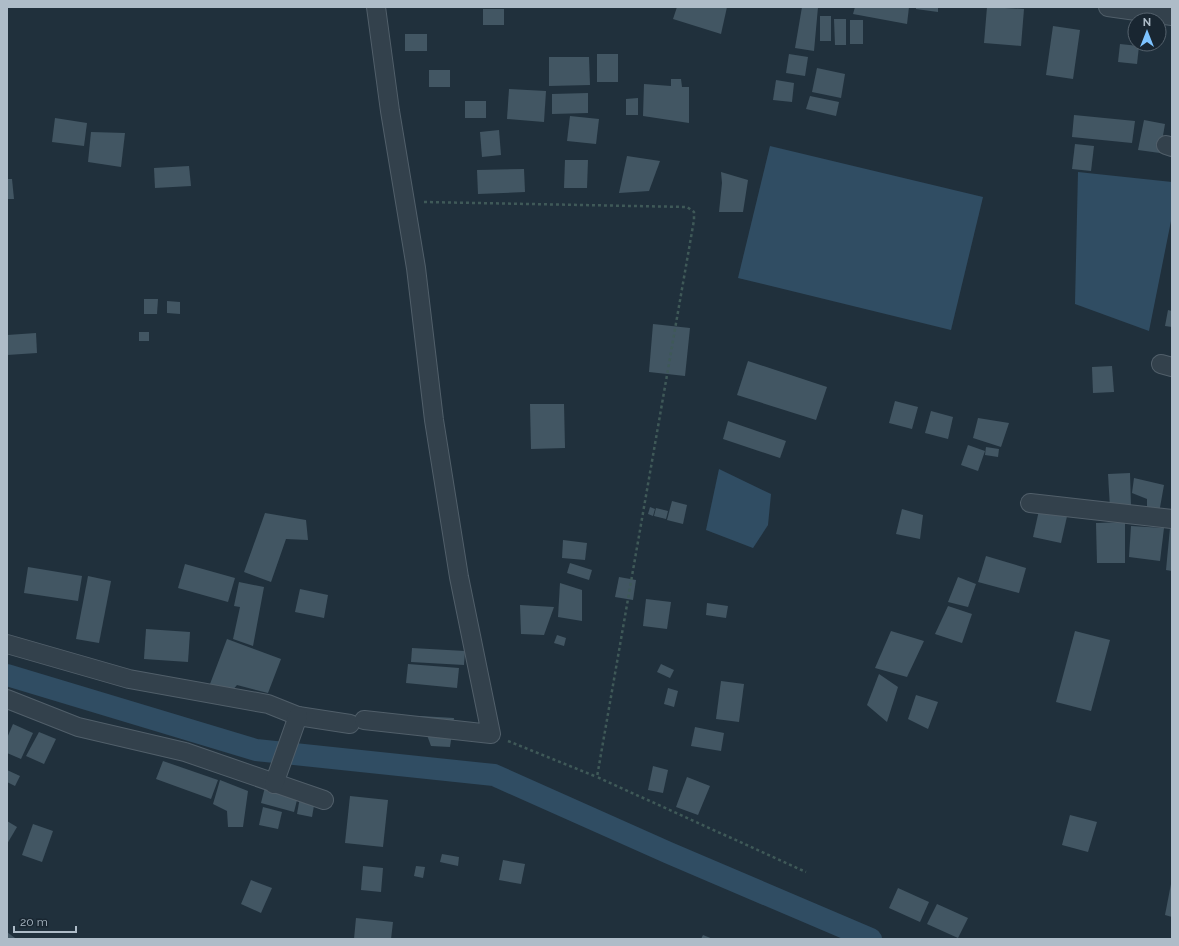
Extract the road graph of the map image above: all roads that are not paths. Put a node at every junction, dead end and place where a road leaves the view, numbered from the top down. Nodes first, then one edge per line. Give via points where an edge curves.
1 (376, 7) edge
2 (1108, 7) edge
3 (1172, 16) edge
4 (1030, 503) dead end
5 (1172, 519) edge
6 (7, 644) edge
7 (7, 699) edge
8 (298, 716) junction
9 (274, 784) junction
10 (324, 800) dead end

1 - 8 street via 416,268 434,420 459,577 491,734
2 - 3 street
4 - 5 street
6 - 8 street via 129,679 268,704
7 - 9 street via 78,727 185,752
8 - 9 street
9 - 10 street

